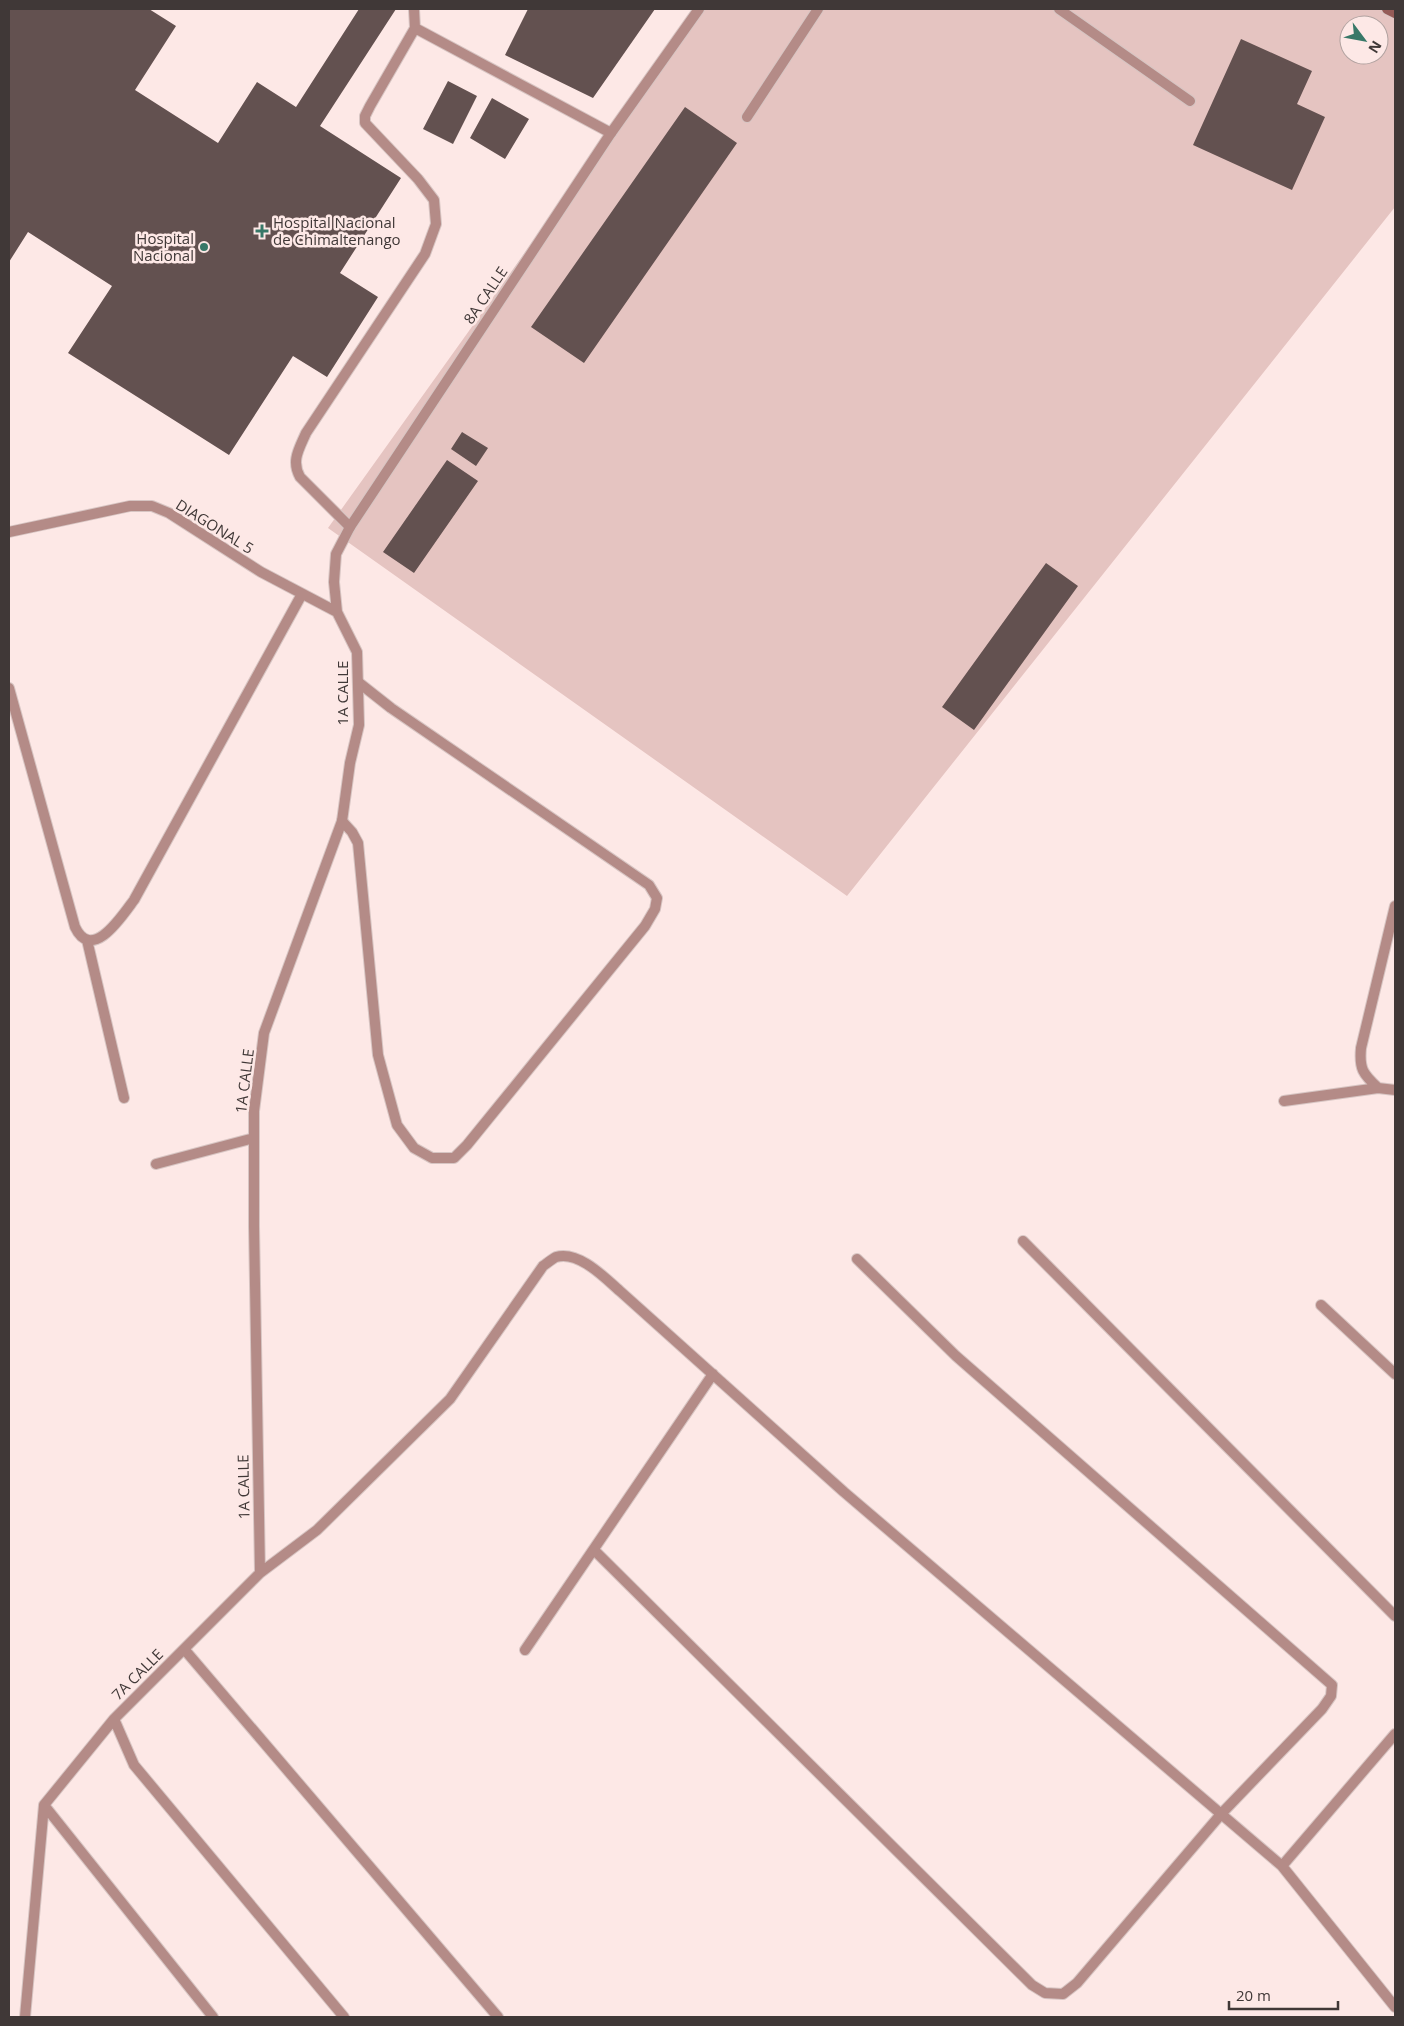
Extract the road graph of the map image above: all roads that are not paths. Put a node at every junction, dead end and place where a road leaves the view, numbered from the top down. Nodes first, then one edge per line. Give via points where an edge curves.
1 (414, 9) edge
2 (699, 9) edge
3 (818, 9) edge
4 (1059, 9) edge
5 (1387, 9) edge
6 (1395, 13) edge
7 (415, 28) junction
8 (1190, 101) dead end
9 (746, 117) dead end
10 (611, 133) junction
11 (350, 527) junction
12 (9, 532) edge
13 (302, 594) junction
14 (337, 612) junction
15 (358, 682) junction
16 (9, 688) edge
17 (342, 821) junction
18 (1395, 906) edge
19 (87, 940) junction
20 (1378, 1088) junction
21 (1395, 1090) edge
22 (124, 1098) dead end
23 (1284, 1101) dead end
24 (254, 1138) junction
25 (156, 1164) dead end
26 (1023, 1241) dead end
27 (857, 1259) dead end
28 (1321, 1305) dead end
29 (713, 1374) junction
30 (1395, 1374) edge
31 (594, 1550) junction
32 (260, 1573) junction
33 (1395, 1616) edge
34 (184, 1649) junction
35 (525, 1650) dead end
36 (114, 1719) junction
37 (1395, 1734) edge
38 (44, 1804) junction
39 (1222, 1814) junction
40 (1282, 1866) junction
41 (1395, 2007) edge
42 (24, 2017) edge
43 (213, 2017) edge
44 (344, 2017) edge
45 (498, 2017) edge

1 - 7 street
2 - 10 street, 8A CALLE
3 - 9 street
4 - 8 street
5 - 6 main road
7 - 10 street
7 - 11 street via 364,120 434,200 436,224 425,254 306,433 295,457 295,468 300,478
10 - 11 street, 8A CALLE
11 - 14 street, 8A CALLE via 336,554
12 - 13 street, DIAGONAL 5 via 130,506 152,506 169,513 261,572
13 - 14 street, DIAGONAL 5
13 - 19 street via 134,900 105,935
14 - 15 street, 1A CALLE via 357,652
15 - 17 street, 1A CALLE via 359,725
15 - 17 street via 649,886 657,898 645,926 454,1158 432,1158 414,1148 397,1125 378,1055 358,843
16 - 19 street via 74,928
17 - 24 street, 1A CALLE via 264,1033 254,1111
18 - 20 street via 1360,1048 1359,1062 1364,1075
19 - 22 street
20 - 21 street
20 - 23 street
24 - 25 street
24 - 32 street, 1A CALLE
26 - 33 street
27 - 39 street via 956,1356 1332,1685 1331,1696 1322,1709
28 - 30 street
29 - 31 street
29 - 32 street, 7A CALLE via 590,1266 575,1258 556,1257 543,1266 450,1399 317,1530
29 - 39 street, 7A CALLE via 844,1492
31 - 35 street
31 - 39 street via 1032,1985 1045,1993 1063,1994 1076,1983
32 - 34 street, 7A CALLE
34 - 36 street, 7A CALLE
34 - 45 street
36 - 38 street, 7A CALLE
36 - 44 street via 134,1765
37 - 40 street
38 - 42 street
38 - 43 street
39 - 40 street, 7A CALLE
40 - 41 street, 7A CALLE

